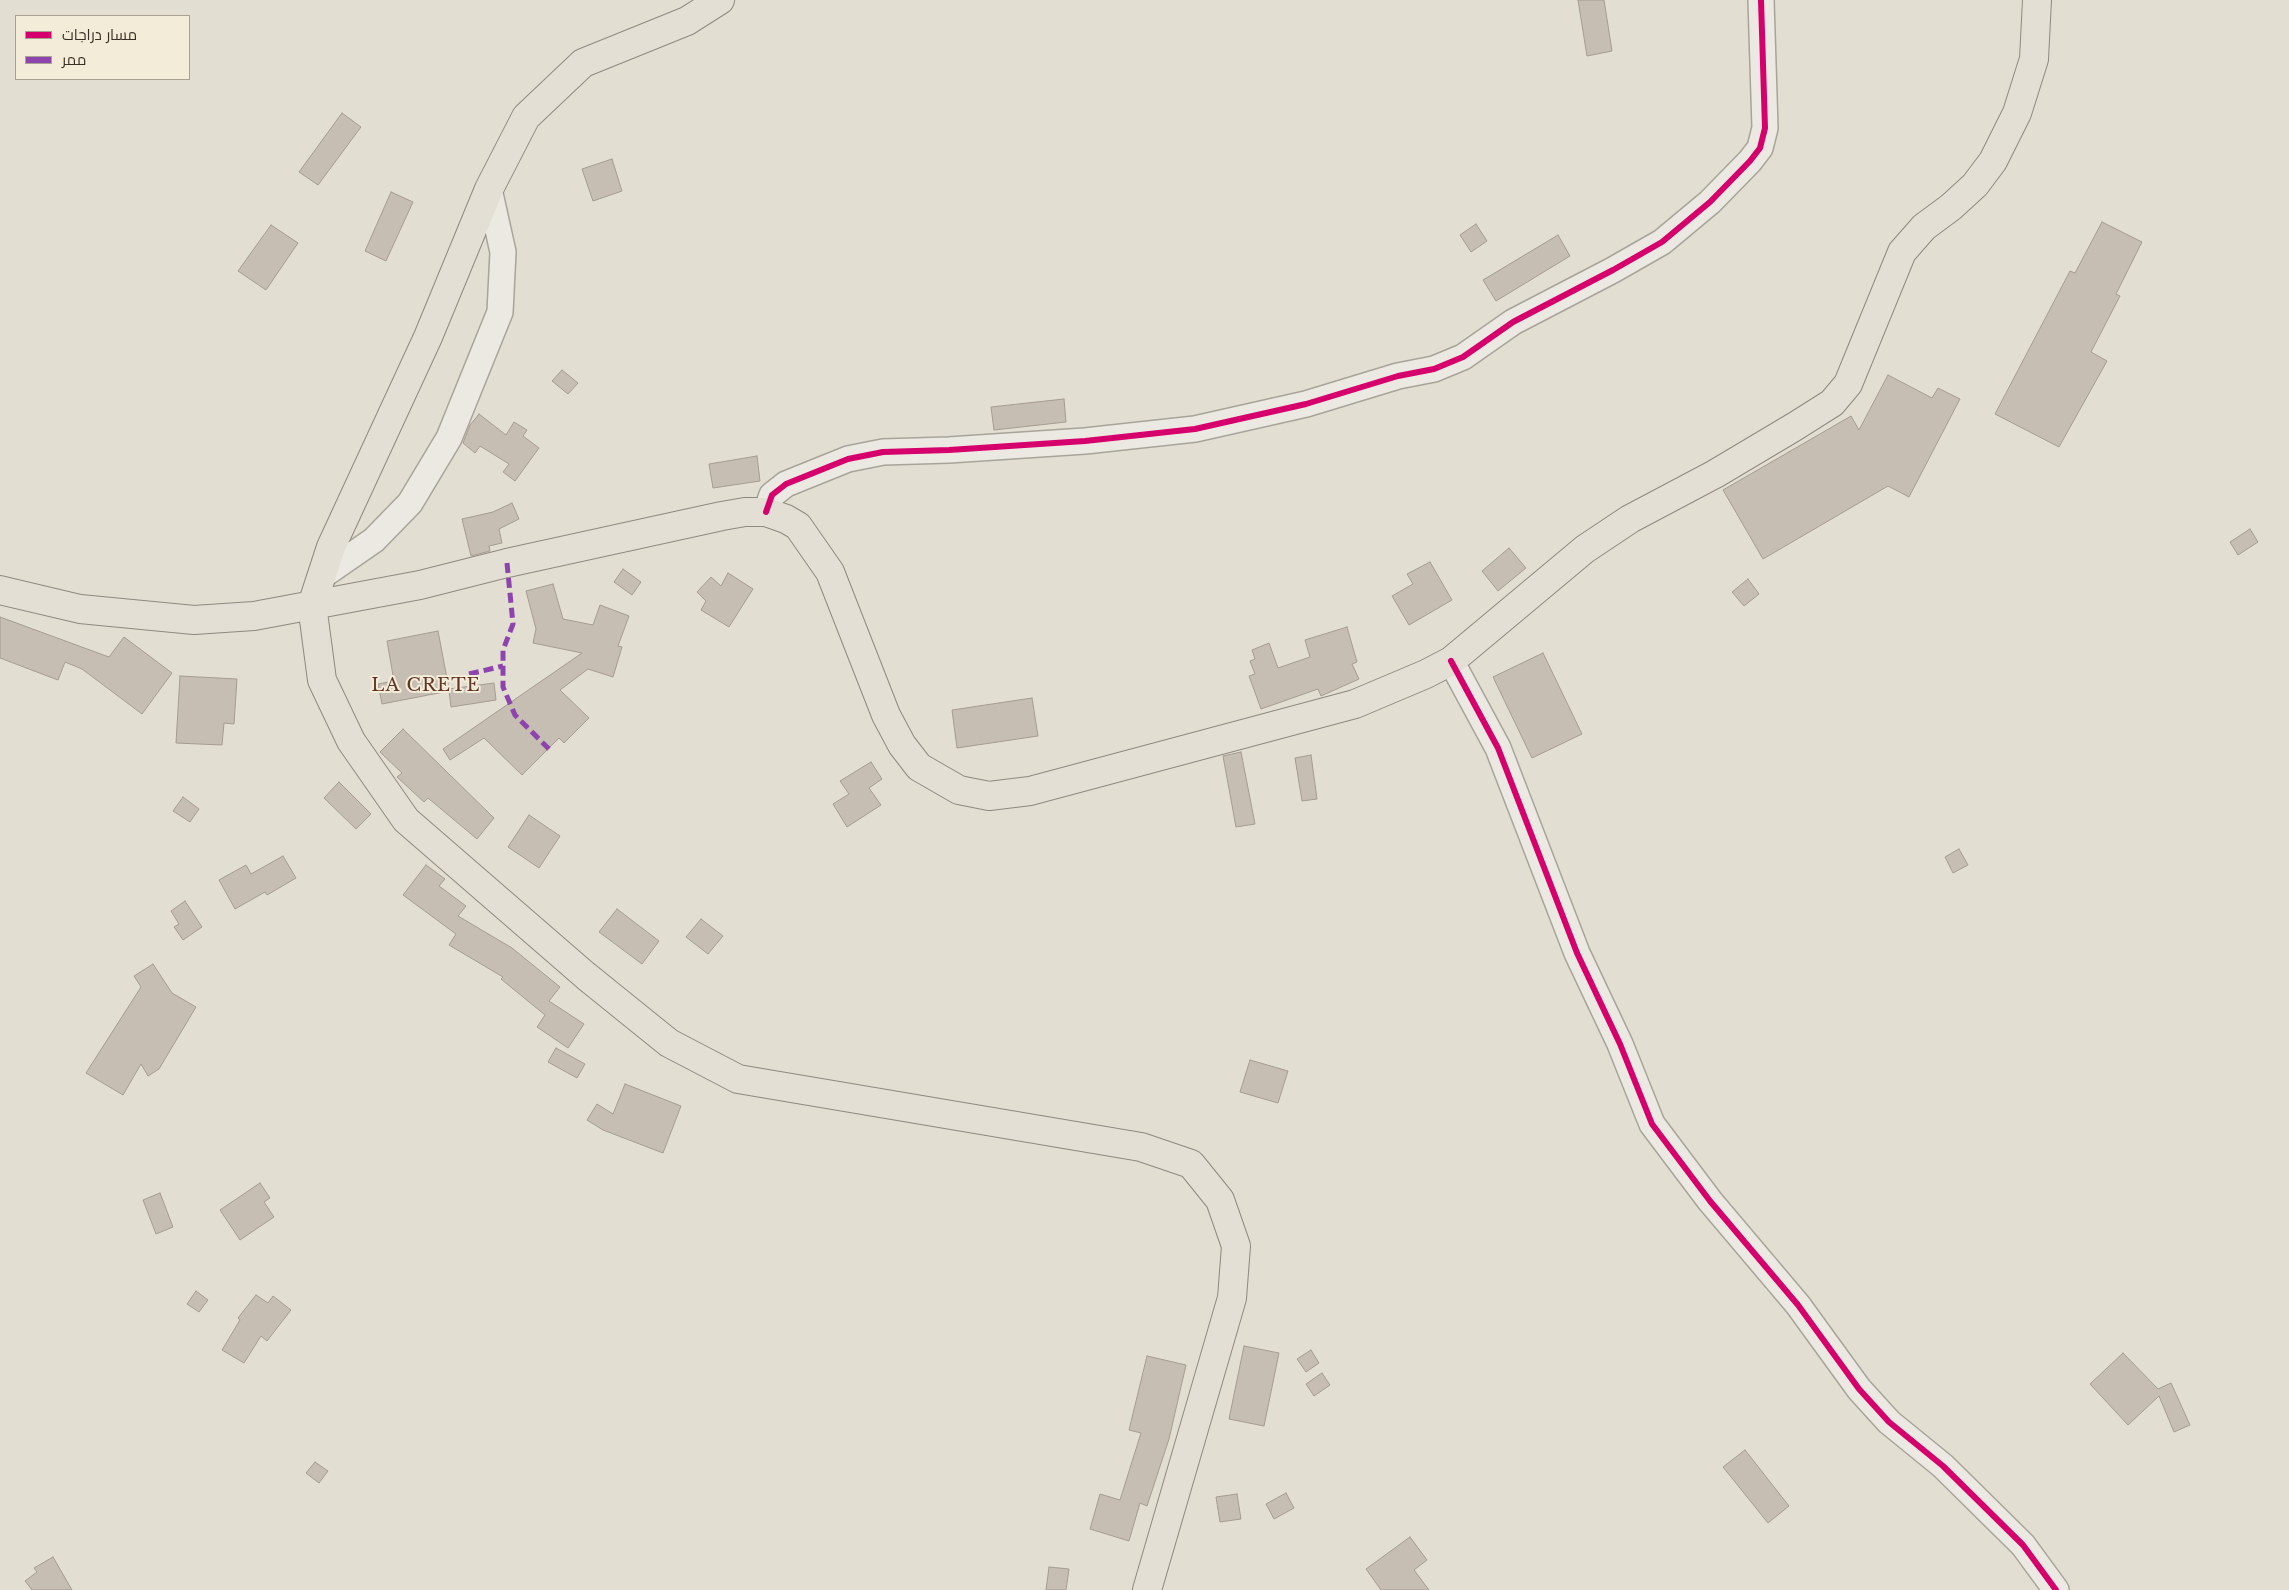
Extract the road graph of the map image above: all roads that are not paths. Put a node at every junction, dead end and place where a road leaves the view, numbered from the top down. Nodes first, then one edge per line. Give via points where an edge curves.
1 (720, 0) edge
2 (1762, 0) edge
3 (2037, 0) edge
4 (489, 189) junction
5 (766, 512) junction
6 (322, 576) junction
7 (0, 590) edge
8 (312, 605) junction
9 (1451, 661) junction
10 (1147, 1590) edge
11 (2056, 1590) edge

1 - 4 main road via 687,20 583,63 526,117
2 - 5 street via 1765,128 1760,148 1750,161 1710,202 1662,242 1513,322 1462,357 1434,369 1398,376 1306,404 1195,429 1076,442 883,452 848,459 786,484 772,495
3 - 9 main road via 2034,59 2017,113 1994,161 1975,185 1924,227 1902,252 1848,384 1832,403 1715,474 1630,519 1585,549
4 - 6 main road via 428,337 331,547
4 - 6 street via 503,252 500,312 449,438 410,503 374,540
5 - 8 main road via 722,516 507,562 420,585
5 - 9 main road via 798,526 830,572 886,715 902,744 920,767 959,790 989,796 1030,791 1133,765 1355,704
6 - 8 main road
7 - 8 main road via 80,608 194,620 254,616
8 - 10 main road via 322,680 351,741 406,820 586,976 669,1043 738,1079 1141,1147 1191,1164 1220,1200 1236,1246 1232,1298
9 - 11 street via 1498,748 1577,953 1620,1044 1652,1124 1710,1201 1798,1305 1858,1389 1889,1422 1943,1466 2023,1545

